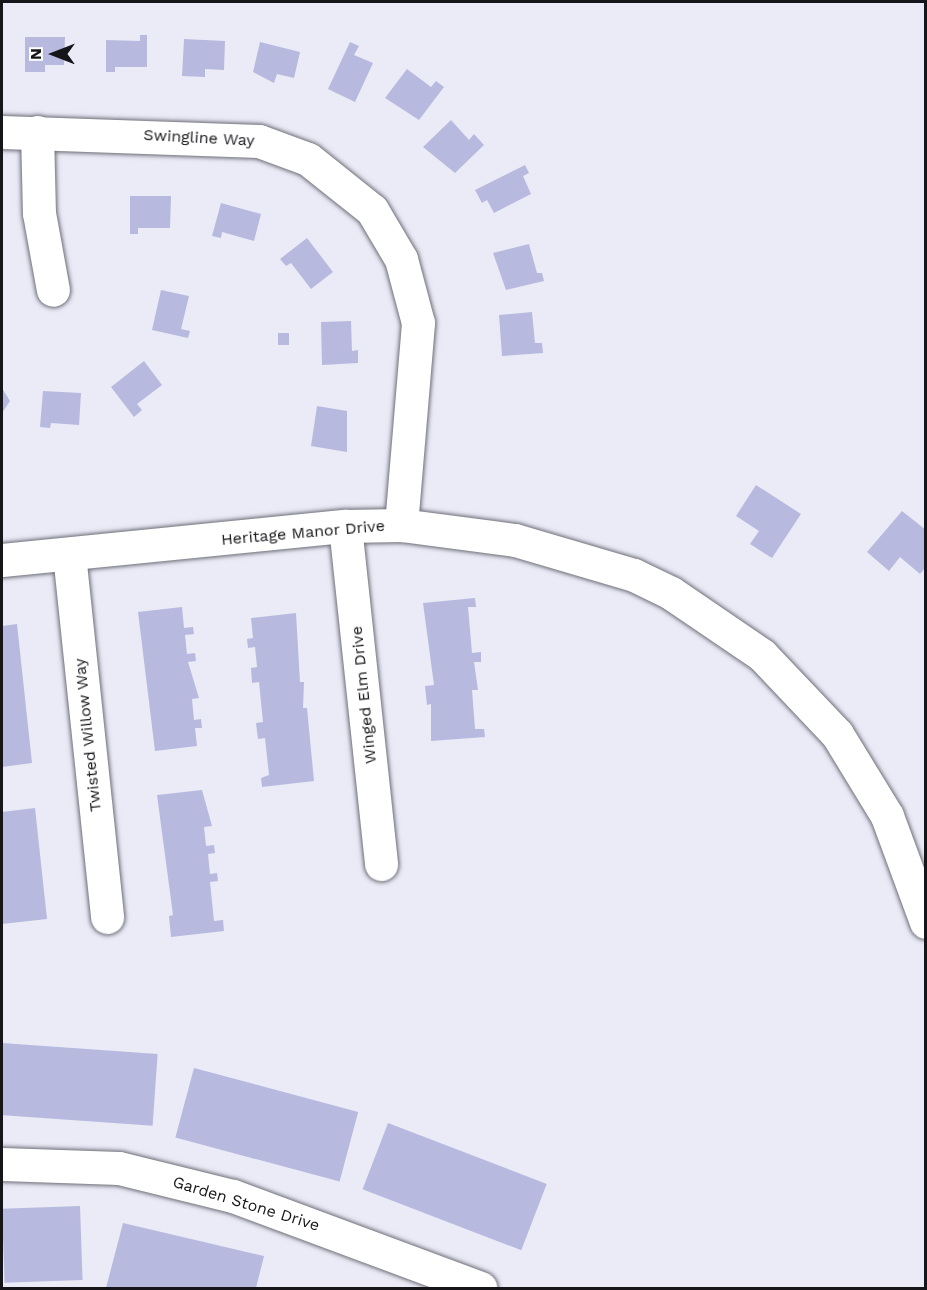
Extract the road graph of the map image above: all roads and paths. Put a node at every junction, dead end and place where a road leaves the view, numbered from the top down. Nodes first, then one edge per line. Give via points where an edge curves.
1 (2, 132) edge
2 (37, 132) junction
3 (53, 290) dead end
4 (401, 525) junction
5 (345, 526) junction
6 (69, 554) junction
7 (2, 560) edge
8 (381, 864) dead end
9 (107, 917) dead end
10 (926, 922) edge
11 (2, 1164) edge
12 (480, 1288) edge

1 - 2 street, Swingline Way
2 - 3 street via 39,213
2 - 4 street, Swingline Way via 259,141 308,159 372,210 401,259 418,322
4 - 5 street, Heritage Manor Drive
4 - 10 street, Heritage Manor Drive via 515,540 601,563 671,593 762,655 837,734 863,774 904,857
5 - 6 street, Heritage Manor Drive
5 - 8 street, Winged Elm Drive
6 - 7 street, Heritage Manor Drive
6 - 9 street, Twisted Willow Way
11 - 12 street, Garden Stone Drive via 119,1168 233,1196

